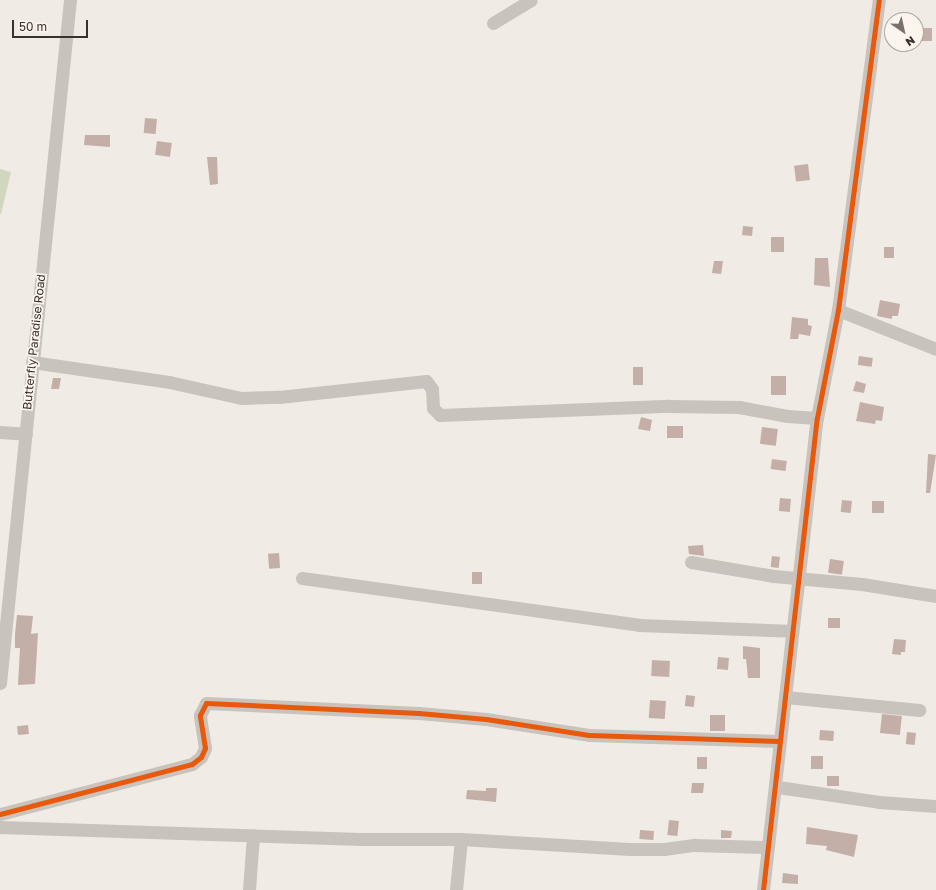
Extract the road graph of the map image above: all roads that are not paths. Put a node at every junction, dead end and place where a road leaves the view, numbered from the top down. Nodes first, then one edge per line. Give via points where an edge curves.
1 (70, 0) edge
2 (531, 0) edge
3 (879, 0) edge
4 (493, 23) dead end
5 (838, 310) junction
6 (936, 349) edge
7 (32, 362) junction
8 (817, 418) junction
9 (0, 432) edge
10 (26, 434) junction
11 (691, 562) dead end
12 (302, 578) dead end
13 (798, 579) junction
14 (936, 596) edge
15 (792, 631) junction
16 (0, 683) edge
17 (785, 697) junction
18 (919, 710) dead end
19 (778, 741) junction
20 (778, 787) junction
21 (936, 806) edge
22 (0, 814) edge
23 (0, 827) edge
24 (253, 835) junction
25 (462, 839) junction
26 (767, 847) junction
27 (249, 890) edge
28 (456, 890) edge
29 (764, 890) edge

1 - 7 street, Butterfly Paradise Road
2 - 4 street
3 - 5 street
5 - 6 street
5 - 8 street
7 - 8 street via 169,382 241,398 426,381 432,389 433,408 440,415 670,406 739,407 787,416
7 - 10 street, Butterfly Paradise Road
8 - 13 street
9 - 10 street
10 - 16 street, Butterfly Paradise Road
11 - 13 street
12 - 15 street via 639,625
13 - 14 street via 862,584
13 - 15 street
15 - 17 street
17 - 18 street
17 - 19 street
19 - 20 street
19 - 22 street via 589,735 486,719 419,713 206,703 200,715 205,748 201,757 192,764
20 - 21 street via 879,802
20 - 26 street
23 - 24 street
24 - 25 street
24 - 27 street
25 - 26 street via 630,849 664,849 694,845
25 - 28 street
26 - 29 street

